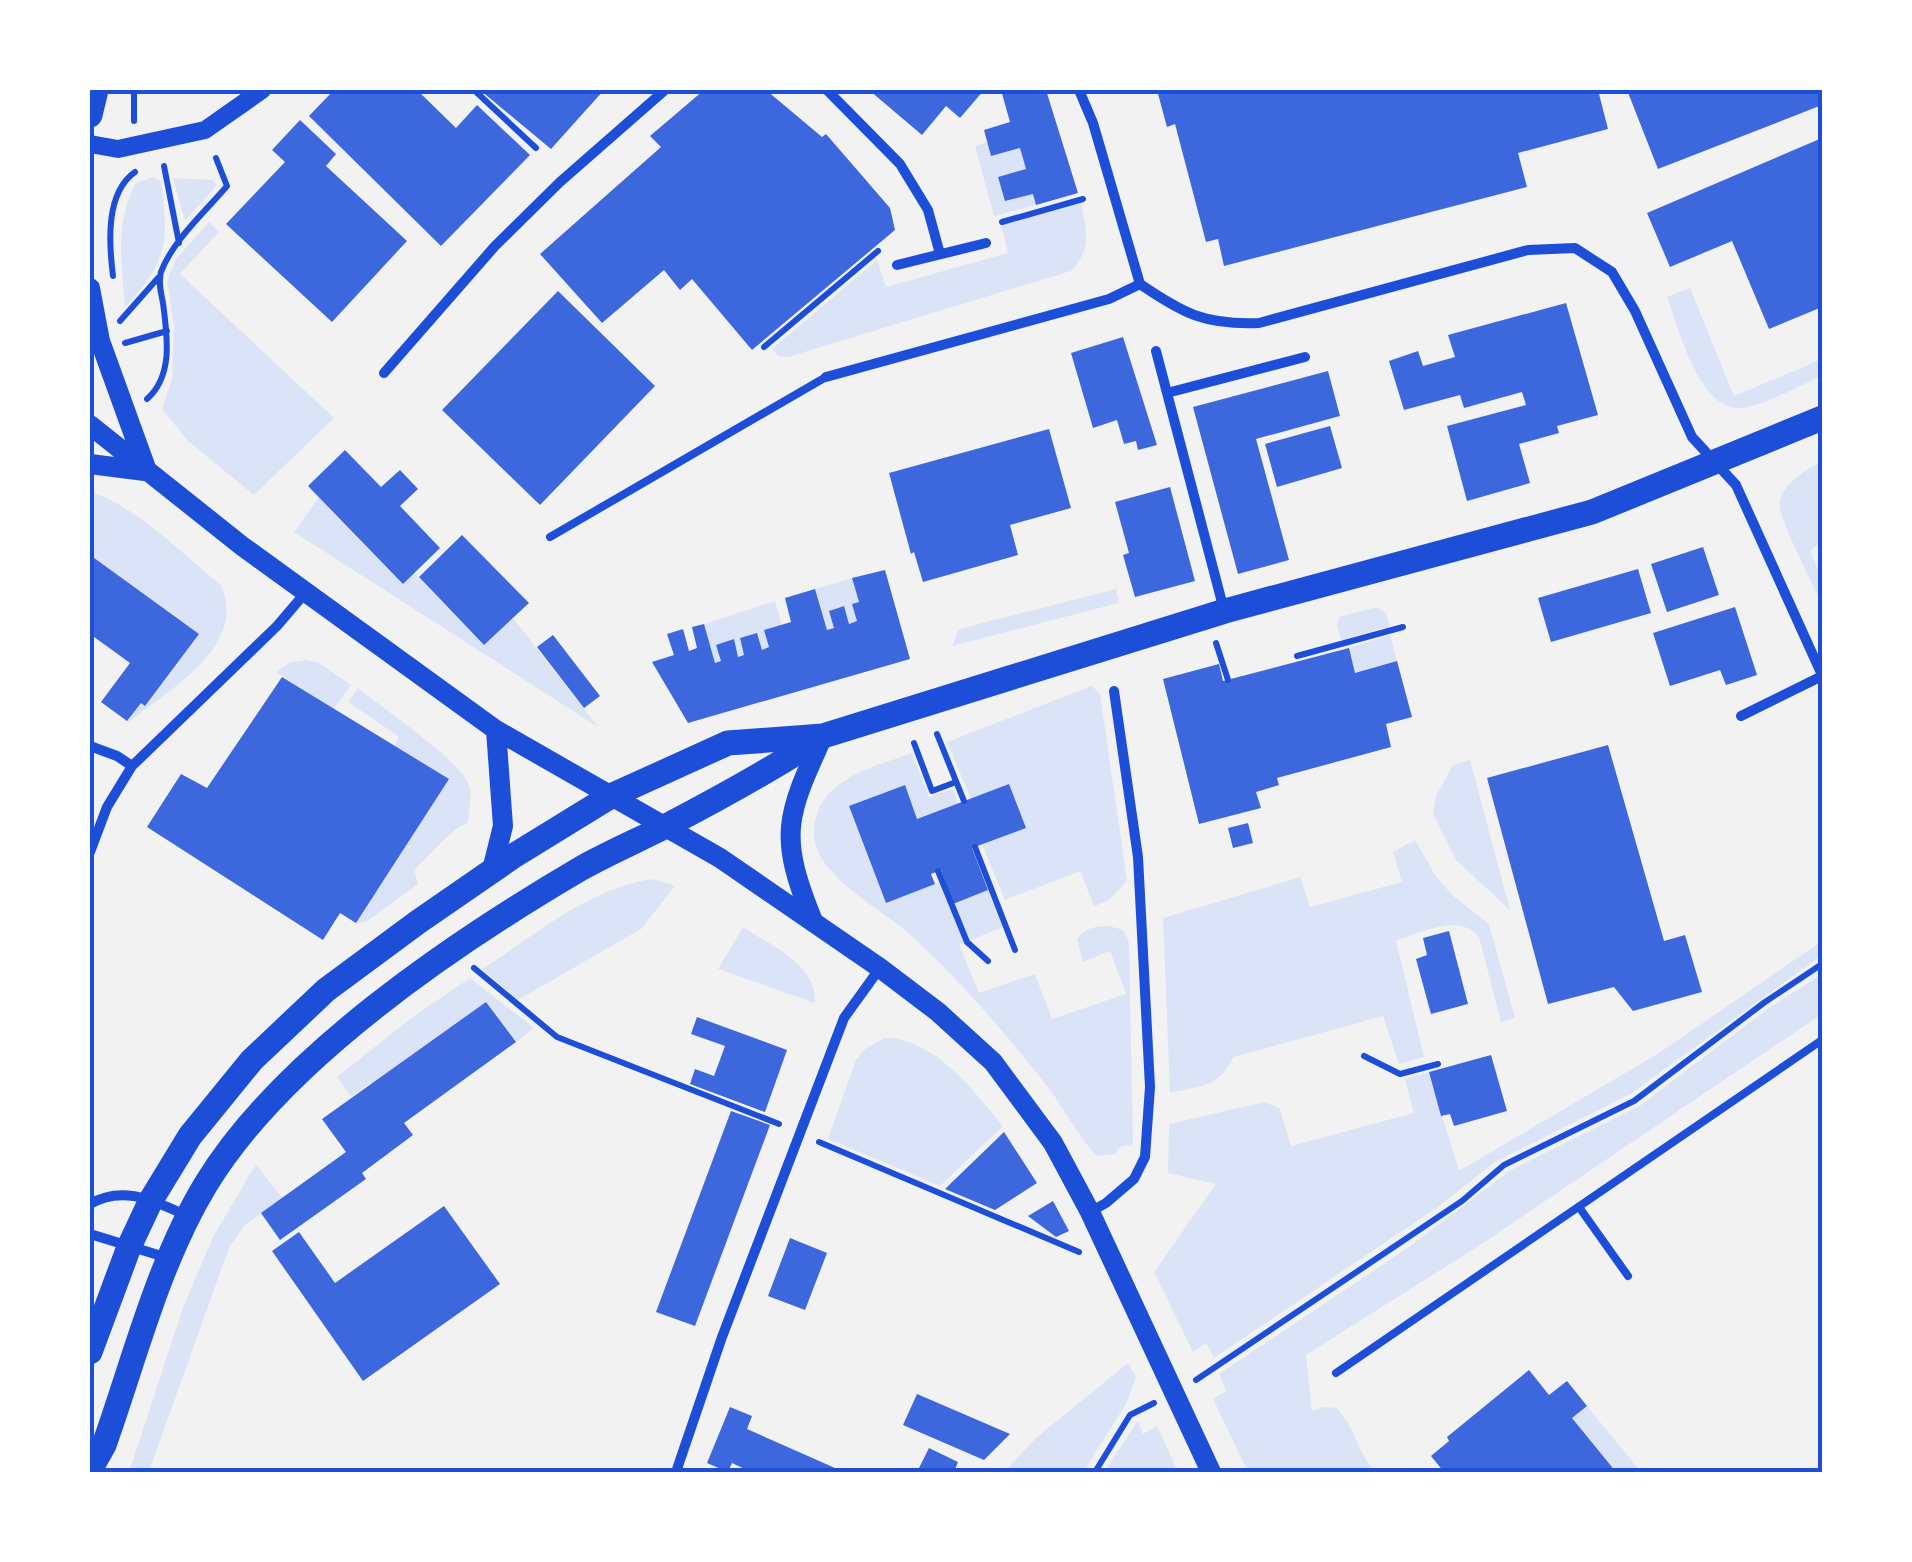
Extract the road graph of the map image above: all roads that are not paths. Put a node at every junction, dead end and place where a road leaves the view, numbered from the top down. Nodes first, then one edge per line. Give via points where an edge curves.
1 (96, 90) edge
2 (262, 90) edge
3 (666, 90) edge
4 (826, 90) edge
5 (1079, 90) edge
6 (90, 115) edge
7 (90, 144) edge
8 (986, 242) dead end
9 (940, 254) junction
10 (897, 265) dead end
11 (1140, 284) junction
12 (90, 288) edge
13 (1156, 351) dead end
14 (1305, 357) dead end
15 (384, 373) dead end
16 (826, 378) joint
17 (1167, 393) junction
18 (1822, 418) edge
19 (90, 425) edge
20 (90, 464) edge
21 (1714, 464) junction
22 (147, 471) junction
23 (550, 537) dead end
24 (306, 592) junction
25 (1225, 611) junction
26 (1818, 655) edge
27 (1822, 675) edge
28 (1114, 691) dead end
29 (1741, 716) dead end
30 (496, 730) junction
31 (823, 736) junction
32 (90, 746) edge
33 (132, 766) junction
34 (611, 796) junction
35 (664, 827) junction
36 (90, 852) edge
37 (491, 874) junction
38 (813, 921) junction
39 (880, 968) junction
40 (1822, 1040) edge
41 (152, 1200) junction
42 (90, 1204) edge
43 (1580, 1206) junction
44 (1090, 1212) junction
45 (188, 1216) junction
46 (90, 1234) edge
47 (129, 1247) junction
48 (169, 1258) junction
49 (1628, 1276) dead end
50 (98, 1304) edge
51 (90, 1352) edge
52 (1336, 1373) dead end
53 (90, 1470) edge
54 (676, 1472) edge
55 (1211, 1472) edge

1 - 6 main road
2 - 7 street via 205,130 118,149
3 - 15 street via 495,246
4 - 9 street via 900,164 928,210
5 - 11 street
8 - 9 street
9 - 10 street
11 - 16 street via 1109,299
11 - 21 street via 1202,320 1258,322 1528,250 1575,248 1612,272 1686,425
12 - 22 main road via 100,341
13 - 17 street
14 - 17 street
16 - 23 lane
17 - 25 street
18 - 21 main road
19 - 22 main road
20 - 22 main road
21 - 25 main road via 1592,512
21 - 26 street via 1736,485
22 - 24 main road
24 - 30 main road
24 - 33 street
25 - 31 main road
26 - 27 street
27 - 29 street
28 - 44 street via 1138,857 1150,1088 1140,1168
30 - 34 main road
30 - 37 main road via 503,826
31 - 34 main road via 728,743
31 - 35 main road
31 - 38 main road via 796,795 788,833
32 - 33 street
33 - 36 street
34 - 35 main road
34 - 37 main road
35 - 38 main road
35 - 45 main road via 582,868 447,954 358,1021 248,1126
37 - 41 main road via 289,1023 212,1105
38 - 39 main road
39 - 44 main road via 993,1062 1053,1143
39 - 54 street via 844,1018
40 - 43 lane
41 - 42 street via 117,1194
41 - 45 street
41 - 47 main road
43 - 49 lane
43 - 52 lane
44 - 55 main road
45 - 48 main road
46 - 47 street
47 - 48 street
47 - 50 main road
48 - 53 main road
50 - 51 main road

